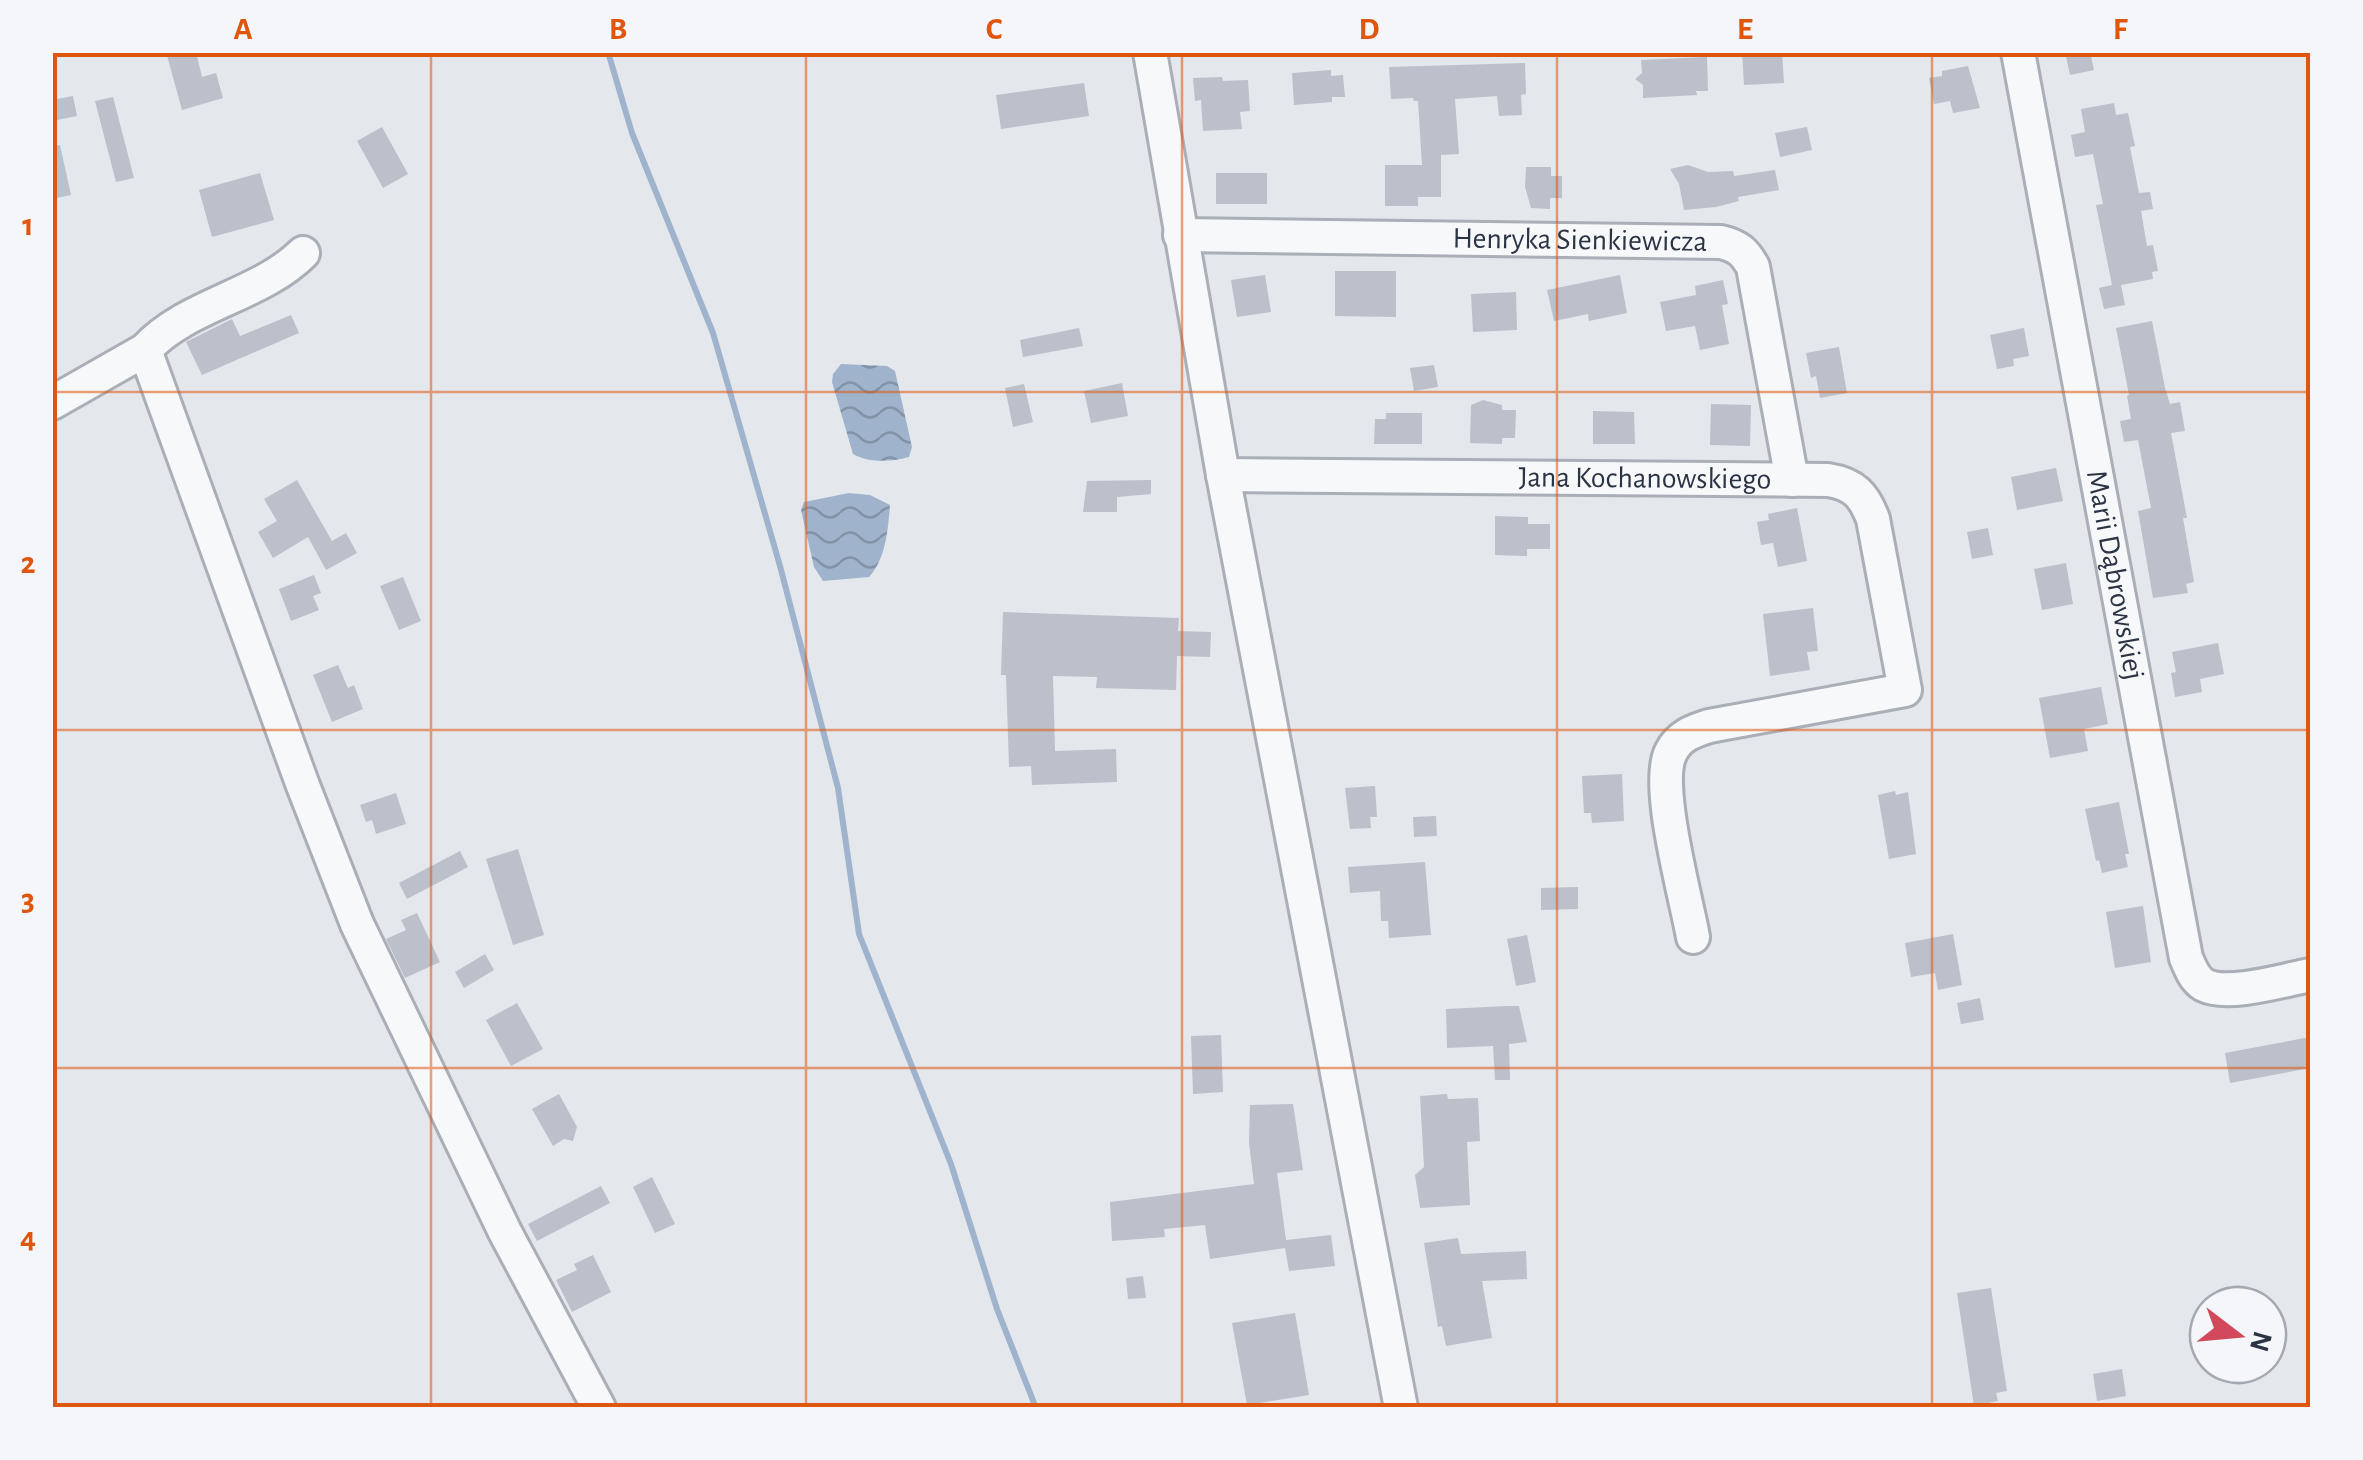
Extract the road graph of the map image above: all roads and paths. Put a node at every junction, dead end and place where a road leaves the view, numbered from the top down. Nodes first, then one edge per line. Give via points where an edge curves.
1 (1150, 52) edge
2 (2018, 52) edge
3 (1180, 236) junction
4 (302, 253) dead end
5 (145, 350) junction
6 (52, 402) edge
7 (1223, 474) junction
8 (1792, 480) junction
9 (1694, 937) dead end
10 (2310, 975) edge
11 (599, 1408) edge
12 (1402, 1408) edge

1 - 3 street
2 - 10 street, Marii Dąbrowskiej via 2186,958 2193,975 2216,989
3 - 7 street
3 - 8 street, Henryka Sienkiewicza via 1735,245 1753,267
4 - 5 street via 164,332
5 - 6 street
5 - 11 street via 356,924
7 - 8 street, Jana Kochanowskiego
7 - 12 street
8 - 9 street, Jana Kochanowskiego via 1844,482 1867,502 1904,690 1708,726 1678,741 1669,755 1665,790

